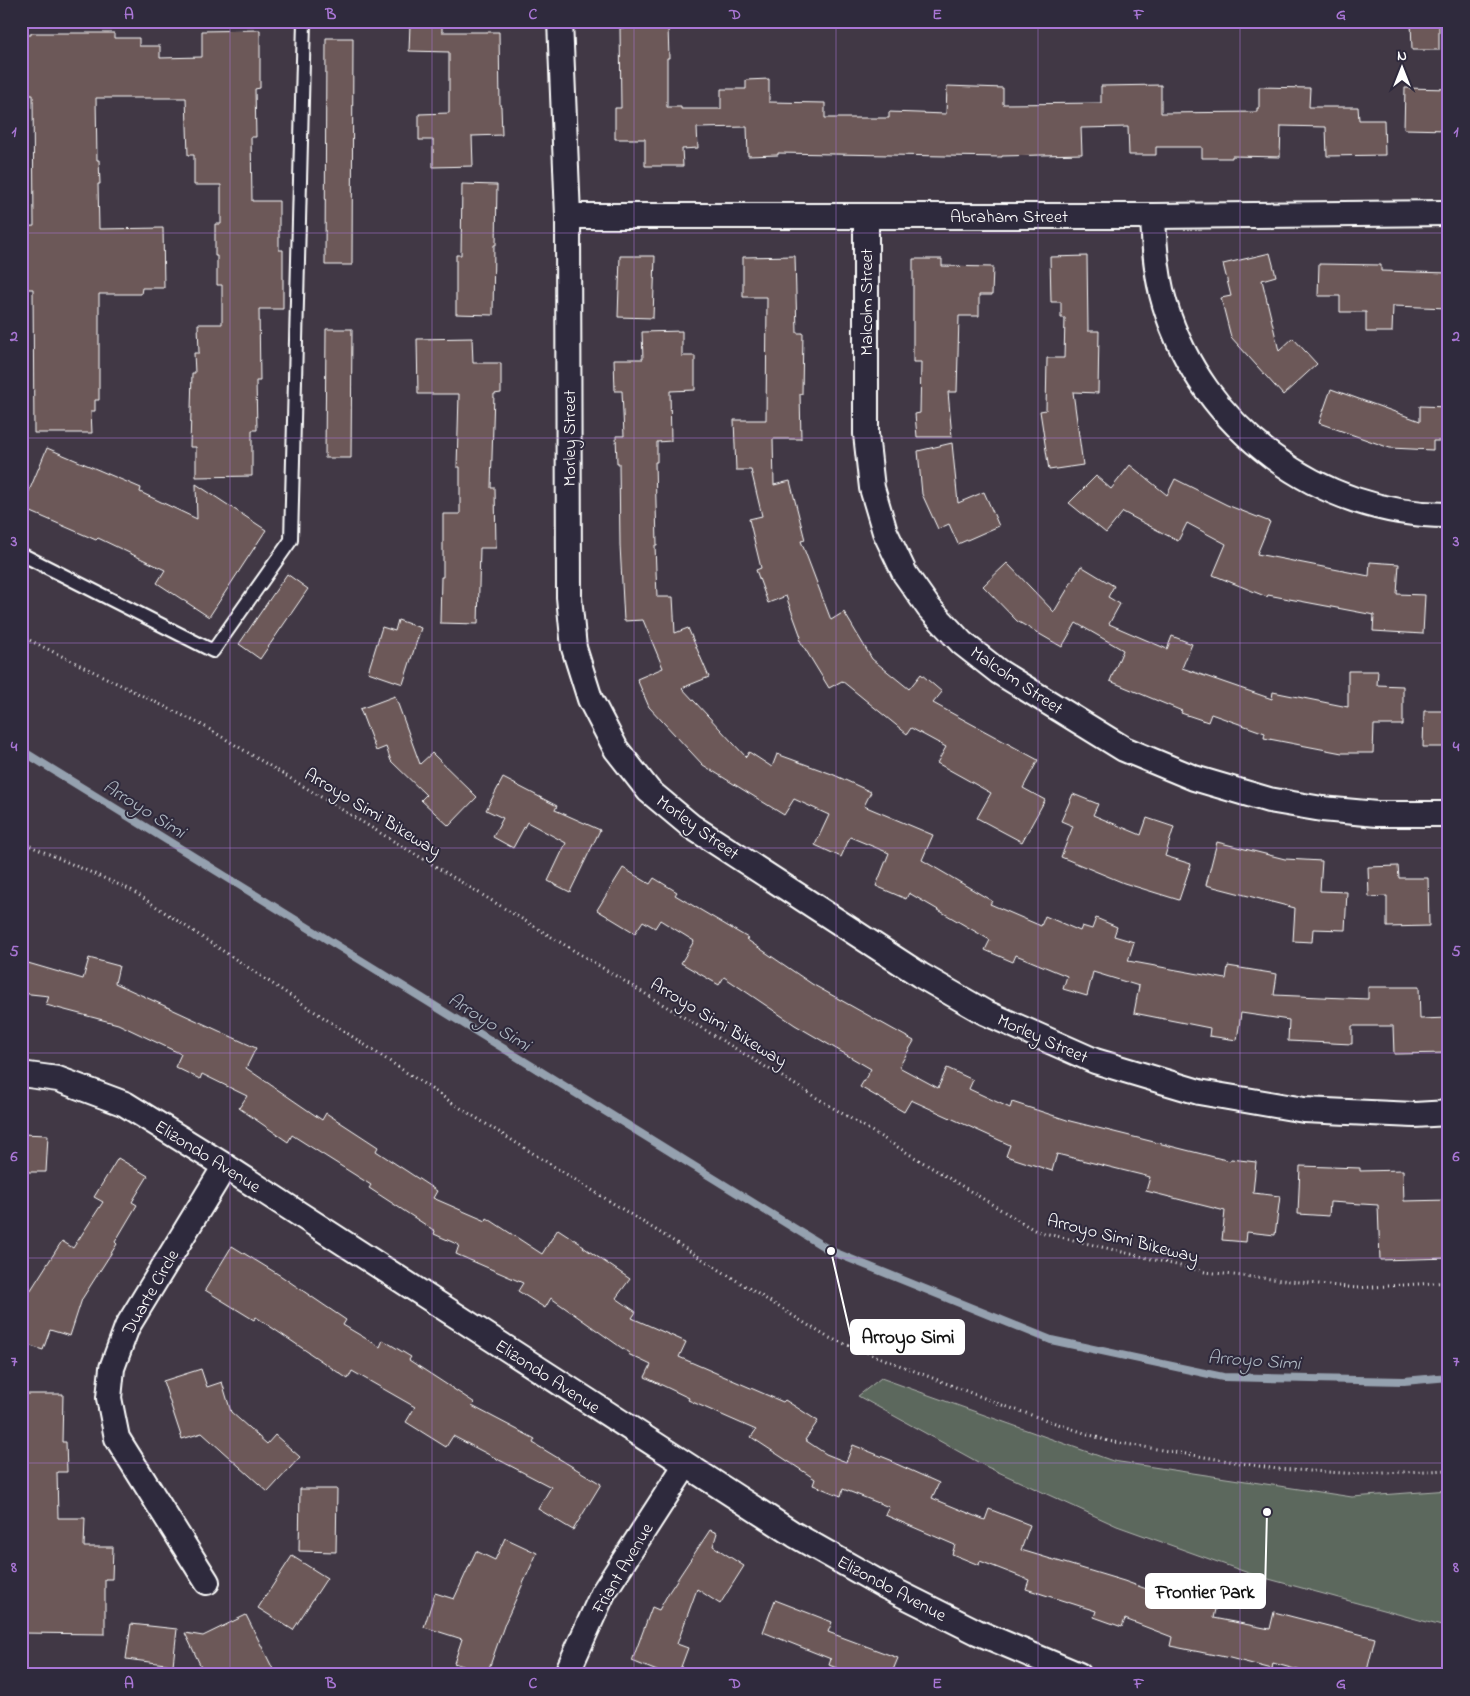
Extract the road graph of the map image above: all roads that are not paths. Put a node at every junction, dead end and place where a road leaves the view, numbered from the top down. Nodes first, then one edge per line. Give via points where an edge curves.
1 (304, 21) edge
2 (560, 21) edge
3 (1449, 213) edge
4 (568, 216) junction
5 (866, 216) junction
6 (1153, 216) junction
7 (1449, 515) edge
8 (21, 554) edge
9 (1449, 814) edge
10 (21, 1074) edge
11 (1449, 1112) edge
12 (225, 1166) junction
13 (685, 1466) junction
14 (207, 1582) dead end
15 (566, 1675) edge
16 (1079, 1675) edge

1 - 8 lane via 291,540 213,651
2 - 4 street, Morley Street
3 - 6 street, Abraham Street
4 - 5 street, Abraham Street
4 - 11 street, Morley Street via 569,597 574,648 590,699 616,749 649,791 691,826 920,975 984,1012 1095,1061 1199,1092 1304,1110 1414,1115
5 - 6 street, Abraham Street
5 - 9 street, Malcolm Street via 866,434 872,488 885,532 905,574 929,608 962,643 999,672 1124,749 1194,778 1269,800 1322,809 1377,814
6 - 7 street via 1155,254 1165,304 1179,344 1206,390 1234,424 1270,456 1312,482 1356,501 1396,511
10 - 12 street, Elizondo Avenue via 58,1079 125,1104
12 - 13 street, Elizondo Avenue
12 - 14 street, Duarte Circle via 127,1327 112,1368 109,1398 117,1438
13 - 15 street, Friant Avenue via 603,1593
13 - 16 street, Elizondo Avenue via 883,1585 977,1632

